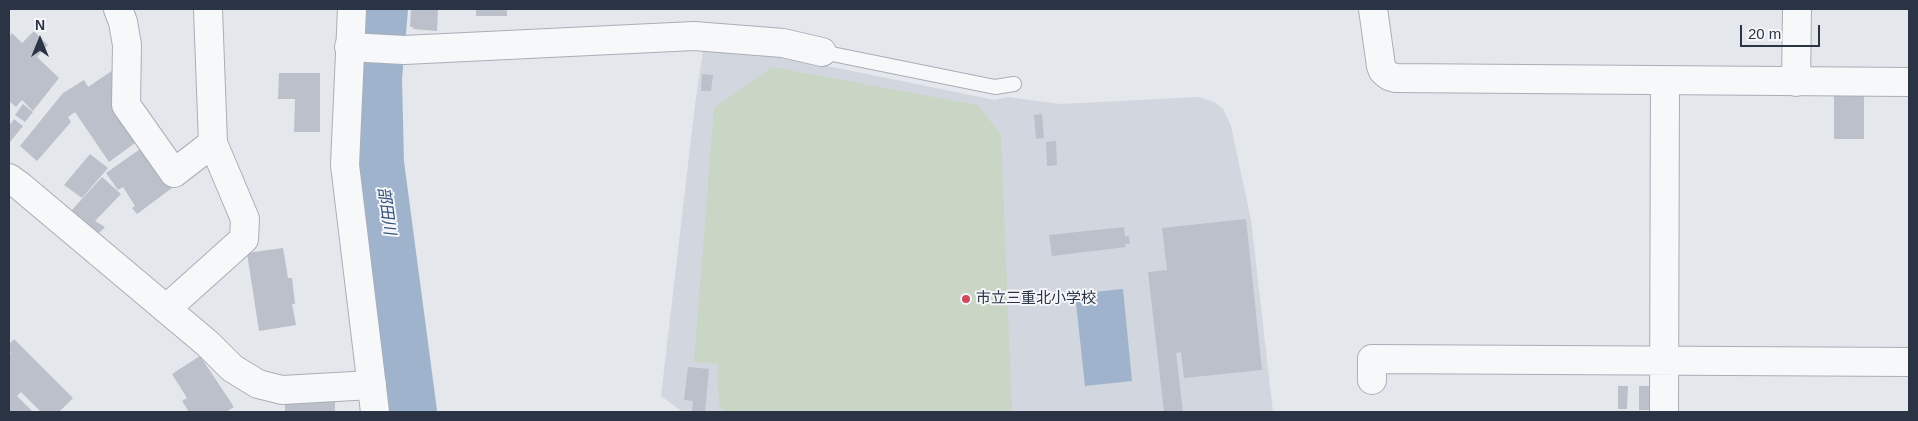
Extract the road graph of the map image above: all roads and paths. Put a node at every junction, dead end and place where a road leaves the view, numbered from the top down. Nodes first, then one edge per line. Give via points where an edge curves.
1 (118, 9) edge
2 (208, 9) edge
3 (352, 9) edge
4 (1373, 9) edge
5 (1797, 9) edge
6 (357, 47) junction
7 (822, 52) joint
8 (1665, 81) junction
9 (1796, 82) junction
10 (1909, 82) edge
11 (1014, 84) dead end
12 (212, 143) junction
13 (9, 178) edge
14 (166, 309) junction
15 (1664, 361) junction
16 (1909, 362) edge
17 (1372, 380) dead end
18 (372, 385) junction
19 (375, 412) edge
20 (1664, 412) edge

1 - 12 street via 126,45 126,105 174,173
2 - 12 street
3 - 6 street
4 - 8 street via 1381,66 1389,76
5 - 9 street
6 - 7 street via 404,50 694,36 783,44
6 - 18 street via 345,165
7 - 11 lane via 995,87
8 - 9 street
8 - 15 street
9 - 10 street
12 - 14 street via 245,219 244,239
13 - 14 street
14 - 18 street via 232,368 258,384 282,390
15 - 16 street
15 - 17 street via 1372,359
15 - 20 street
18 - 19 street

